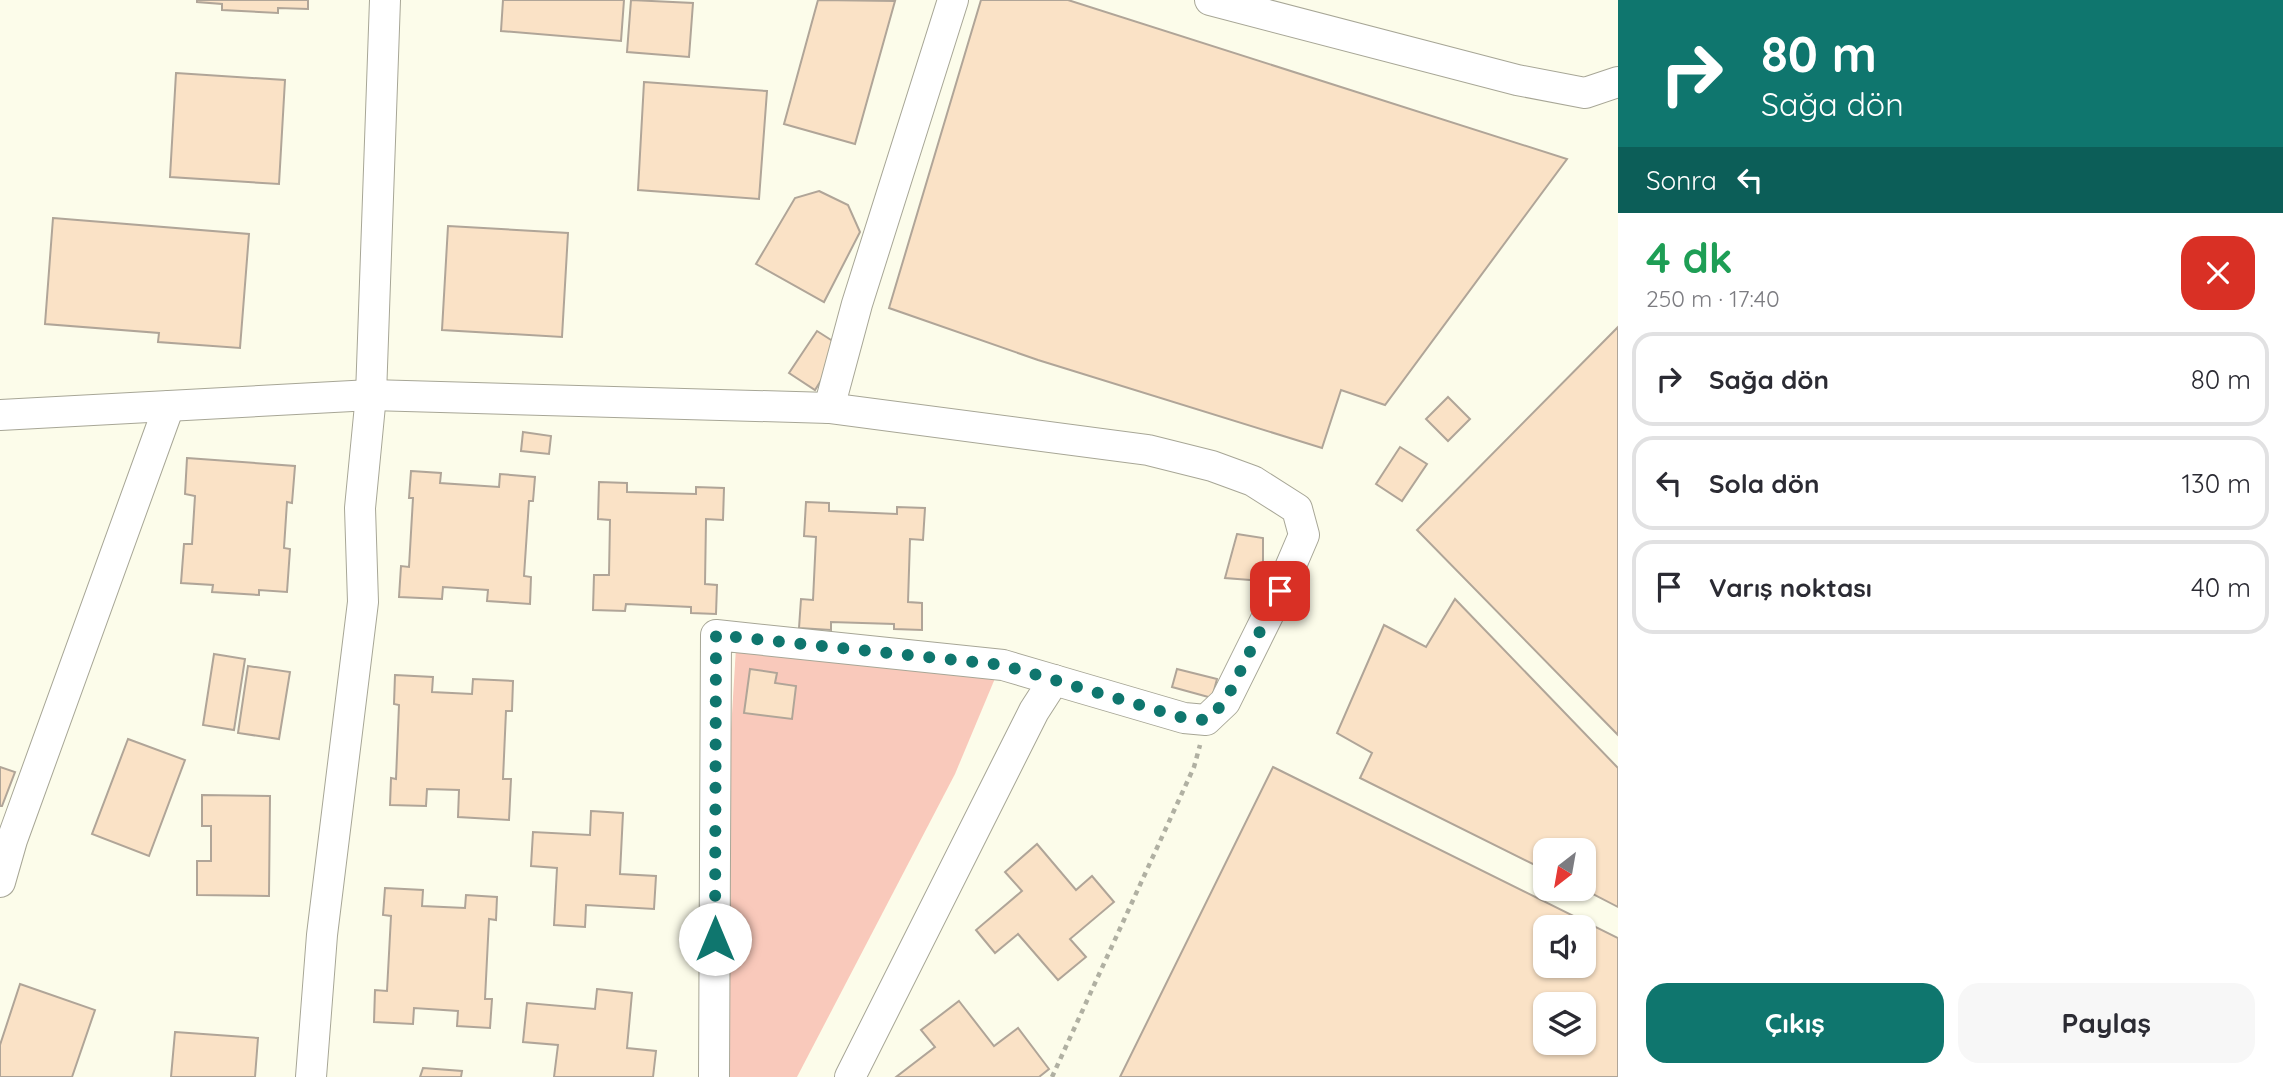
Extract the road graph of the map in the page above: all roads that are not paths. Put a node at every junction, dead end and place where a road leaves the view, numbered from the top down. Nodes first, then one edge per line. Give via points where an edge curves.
1 (385, 0) edge
2 (953, 0) edge
3 (1210, 0) edge
4 (1618, 82) edge
5 (372, 395) junction
6 (169, 406) junction
7 (829, 408) junction
8 (0, 415) edge
9 (1054, 680) junction
10 (0, 882) edge
11 (310, 1077) edge
12 (714, 1077) edge
13 (850, 1077) edge

1 - 5 street
2 - 7 street
3 - 4 street via 1517,80 1585,93
5 - 6 street
5 - 7 street
5 - 11 street via 360,508 363,602
6 - 8 street
6 - 10 street
7 - 9 street via 1148,450 1253,481 1297,509 1304,535 1280,591 1225,702 1206,720 1184,718
9 - 12 street via 1003,665 716,635
9 - 13 street via 1034,711

